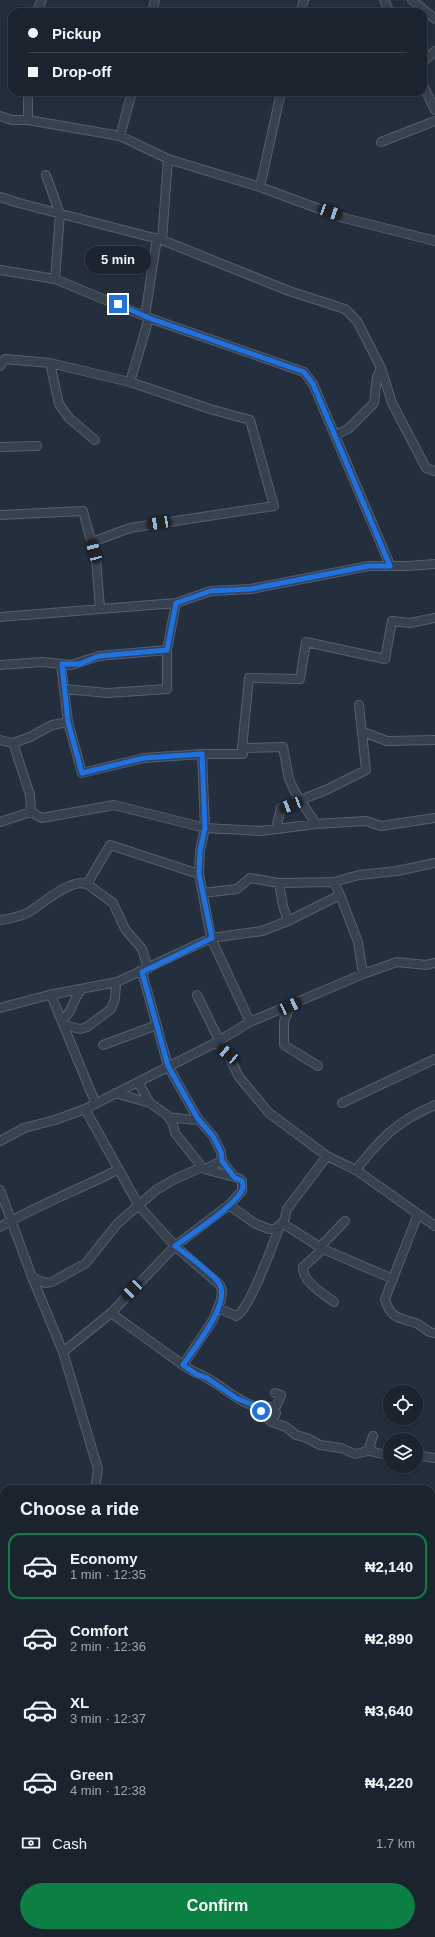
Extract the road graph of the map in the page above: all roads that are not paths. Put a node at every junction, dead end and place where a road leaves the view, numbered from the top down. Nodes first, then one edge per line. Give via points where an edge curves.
1 (412, 0) edge
2 (422, 8) edge
3 (427, 12) edge
4 (435, 19) edge
5 (435, 51) edge
6 (427, 58) edge
7 (427, 93) edge
8 (28, 96) edge
9 (131, 96) edge
10 (280, 96) edge
11 (435, 110) edge
12 (0, 116) edge
13 (28, 120) junction
14 (435, 122) edge
15 (120, 136) junction
16 (381, 142) dead end
17 (168, 160) junction
18 (46, 175) dead end
19 (260, 187) junction
20 (0, 197) edge
21 (60, 214) junction
22 (160, 239) junction
23 (435, 241) edge
24 (0, 270) edge
25 (55, 280) junction
26 (147, 317) junction
27 (2, 360) edge
28 (50, 363) junction
29 (381, 368) junction
30 (130, 382) junction
31 (335, 435) junction
32 (95, 440) dead end
33 (37, 446) dead end
34 (0, 447) edge
35 (435, 471) edge
36 (0, 515) edge
37 (92, 542) junction
38 (435, 564) edge
39 (390, 566) junction
40 (176, 603) junction
41 (100, 608) junction
42 (0, 617) edge
43 (435, 618) edge
44 (167, 650) junction
45 (62, 664) junction
46 (0, 665) edge
47 (64, 689) junction
48 (359, 705) dead end
49 (68, 722) junction
50 (363, 732) junction
51 (0, 740) edge
52 (435, 740) edge
53 (13, 743) junction
54 (242, 748) junction
55 (202, 754) junction
56 (301, 801) junction
57 (31, 812) junction
58 (435, 818) edge
59 (0, 822) edge
60 (316, 824) junction
61 (205, 828) junction
62 (276, 829) junction
63 (435, 863) edge
64 (199, 874) junction
65 (334, 882) junction
66 (279, 883) junction
67 (87, 884) junction
68 (203, 893) junction
69 (340, 895) junction
70 (0, 920) edge
71 (288, 921) junction
72 (212, 938) junction
73 (435, 963) edge
74 (145, 970) junction
75 (363, 974) junction
76 (116, 982) junction
77 (82, 989) junction
78 (51, 994) junction
79 (197, 995) dead end
80 (290, 1006) junction
81 (0, 1008) edge
82 (250, 1022) junction
83 (62, 1023) junction
84 (157, 1025) junction
85 (217, 1042) junction
86 (102, 1045) dead end
87 (435, 1059) edge
88 (168, 1066) junction
89 (318, 1066) dead end
90 (138, 1082) junction
91 (115, 1093) junction
92 (95, 1102) junction
93 (150, 1103) junction
94 (342, 1103) dead end
95 (435, 1105) edge
96 (85, 1109) junction
97 (169, 1118) junction
98 (198, 1119) junction
99 (0, 1141) edge
100 (327, 1156) junction
101 (222, 1161) junction
102 (204, 1168) junction
103 (117, 1170) junction
104 (356, 1170) junction
105 (234, 1177) junction
106 (0, 1190) edge
107 (229, 1205) junction
108 (139, 1206) junction
109 (418, 1214) junction
110 (11, 1220) junction
111 (345, 1221) dead end
112 (281, 1225) junction
113 (435, 1226) edge
114 (0, 1227) edge
115 (175, 1246) junction
116 (322, 1248) junction
117 (32, 1278) junction
118 (393, 1279) junction
119 (334, 1302) dead end
120 (218, 1308) junction
121 (111, 1313) junction
122 (435, 1333) edge
123 (64, 1352) junction
124 (183, 1365) junction
125 (275, 1393) dead end
126 (264, 1408) junction
127 (373, 1436) dead end
128 (370, 1451) junction
129 (383, 1454) edge
130 (423, 1456) edge
131 (435, 1458) edge
132 (96, 1485) edge

1 - 2 street
3 - 4 street
5 - 6 street
7 - 11 street
8 - 13 street
9 - 15 street
10 - 19 street
12 - 13 street via 12,120
13 - 15 street
14 - 16 street
15 - 17 street
17 - 19 street
17 - 22 street
18 - 21 street
19 - 23 street via 344,218
20 - 21 street
21 - 22 street
21 - 25 street
22 - 26 street
22 - 29 street via 290,291 346,309 357,321
24 - 25 street
25 - 26 street
26 - 30 street
26 - 31 street via 304,372 313,384
27 - 28 street
28 - 30 street
28 - 32 street via 60,404 69,418
29 - 31 street via 377,377 374,403 348,429
29 - 35 street via 392,404 426,468
30 - 37 street via 250,420 274,506 130,528
31 - 39 street
33 - 34 street
36 - 37 street via 83,511
37 - 41 street
38 - 39 street
39 - 40 street via 369,566 251,589 211,591
40 - 41 street
40 - 44 street
41 - 42 street
43 - 54 street via 410,623 392,621 385,659 306,642 300,679 249,678
44 - 45 street via 99,656 79,664
44 - 47 street via 167,689 108,693
45 - 46 street via 42,662
45 - 47 street
47 - 49 street
48 - 50 street
49 - 53 street via 52,725
49 - 55 street via 82,773 144,758
50 - 52 street via 387,741
50 - 56 street via 366,770
51 - 53 street
53 - 57 street via 30,795
54 - 55 street via 243,754
54 - 56 street via 283,747 289,779
55 - 61 street
56 - 60 street
56 - 62 street via 281,808
57 - 59 street
57 - 61 street via 42,818 114,805
58 - 60 street via 381,826 366,821
60 - 62 street
61 - 62 street via 260,831
61 - 64 street
63 - 65 street via 398,871 359,875
64 - 67 street via 110,845
64 - 68 street
65 - 66 street
65 - 69 street
66 - 68 street via 250,878 236,889
66 - 71 street
67 - 70 street via 82,882 71,886 27,913
67 - 74 street via 113,903 125,929 142,949
68 - 72 street
69 - 71 street
69 - 75 street via 358,942
71 - 72 street via 262,931
72 - 74 street
72 - 82 street
73 - 75 street via 426,965 397,962
74 - 76 street
74 - 84 street
75 - 80 street
76 - 77 street
76 - 83 street via 115,999 110,1009 87,1027 80,1029
77 - 78 street
77 - 83 street
78 - 81 street
78 - 83 street
79 - 85 street
80 - 82 street
80 - 89 street via 284,1022 284,1045
82 - 85 street
83 - 92 street
84 - 86 street
84 - 88 street
85 - 88 street
85 - 100 street via 228,1054 239,1077 269,1113
87 - 94 street
88 - 90 street
88 - 98 street
90 - 91 street
90 - 93 street
91 - 92 street
91 - 93 street
92 - 96 street
93 - 97 street
95 - 104 street via 398,1124 379,1141
96 - 99 street via 24,1128
96 - 103 street
97 - 98 street
97 - 102 street via 175,1133
98 - 101 street via 213,1136 221,1152
100 - 104 street
100 - 112 street via 287,1209
101 - 102 street
101 - 105 street
102 - 105 street
102 - 108 street via 173,1180 156,1190
103 - 108 street
103 - 110 street
104 - 109 street
105 - 107 street via 242,1181 244,1187
106 - 110 street
107 - 112 street via 264,1227 275,1229
107 - 115 street
108 - 115 street
108 - 117 street via 117,1224 86,1263 52,1282 45,1283
109 - 113 street
109 - 118 street
110 - 114 street
110 - 117 street
111 - 116 street
112 - 116 street
112 - 120 street via 243,1311 236,1316
115 - 120 street via 220,1285 222,1290
115 - 121 street
116 - 118 street
116 - 119 street via 303,1267 303,1272 308,1280
117 - 123 street
118 - 122 street via 385,1299 391,1312 397,1318 419,1325 429,1333
120 - 124 street
121 - 123 street
121 - 124 street
123 - 132 street via 98,1469
124 - 126 street via 236,1398
125 - 126 street via 281,1395 277,1406
126 - 128 street via 261,1411 272,1422 320,1445 340,1448 355,1454
127 - 128 street
128 - 129 street
130 - 131 street

